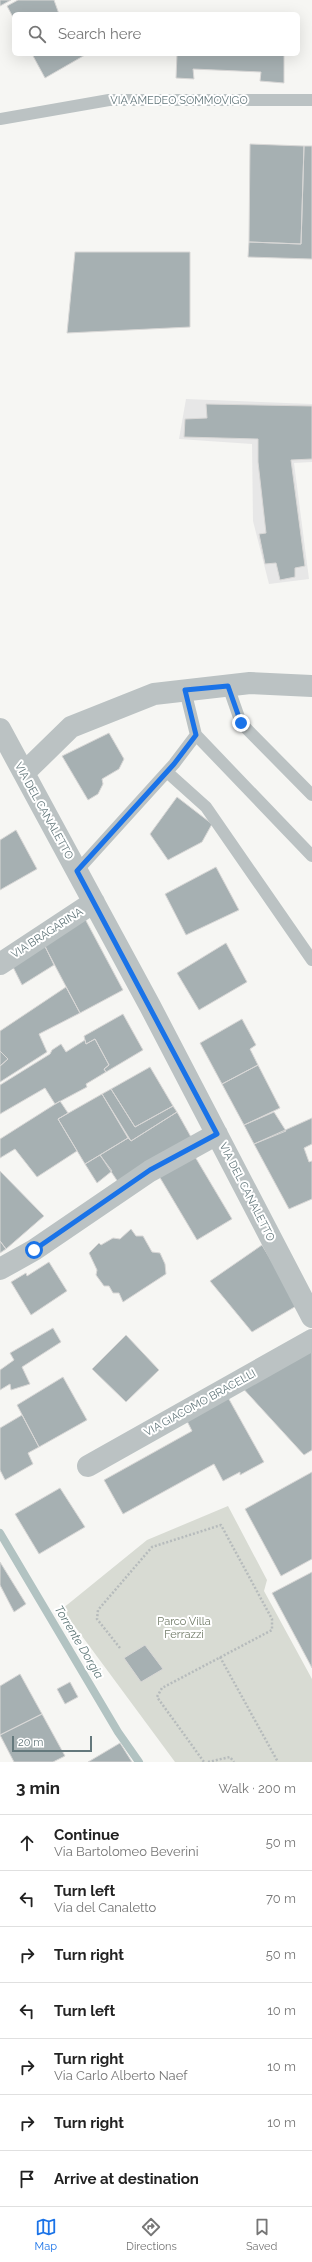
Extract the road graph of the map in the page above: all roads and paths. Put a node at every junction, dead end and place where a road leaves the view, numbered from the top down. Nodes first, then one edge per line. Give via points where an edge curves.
1 (312, 100) edge
2 (0, 119) edge
3 (228, 686) junction
4 (312, 686) edge
5 (185, 690) junction
6 (0, 729) edge
7 (196, 735) junction
8 (167, 772) junction
9 (24, 773) junction
10 (312, 795) edge
11 (312, 856) edge
12 (77, 871) junction
13 (94, 902) junction
14 (312, 960) edge
15 (0, 964) edge
16 (217, 1134) junction
17 (0, 1269) edge
18 (312, 1317) edge
19 (312, 1340) edge
20 (88, 1466) dead end
21 (120, 1648) dead end
22 (220, 1657) junction
23 (204, 1762) edge
24 (208, 1762) edge
25 (234, 1762) edge
26 (278, 1762) edge

1 - 2 lane, VIA AMEDEO SOMMOVIGO via 109,100
3 - 4 street via 250,683
3 - 5 street
3 - 10 lane via 241,723
5 - 7 lane
5 - 9 street via 154,694 71,727
6 - 9 street, VIA DEL CANALETTO
7 - 8 lane
7 - 11 lane
8 - 12 lane
8 - 14 lane via 206,807
9 - 12 street, VIA DEL CANALETTO
12 - 13 street, VIA DEL CANALETTO
13 - 15 street, VIA BRAGARINA
13 - 16 street, VIA DEL CANALETTO
16 - 17 street via 150,1170 34,1250
16 - 18 street, VIA DEL CANALETTO
19 - 20 street, VIA GIACOMO BRACELLI
21 - 22 path via 98,1619 98,1610 152,1547 221,1525 272,1619 272,1630
22 - 23 path via 162,1688 157,1697
22 - 26 path
24 - 25 path via 230,1757

